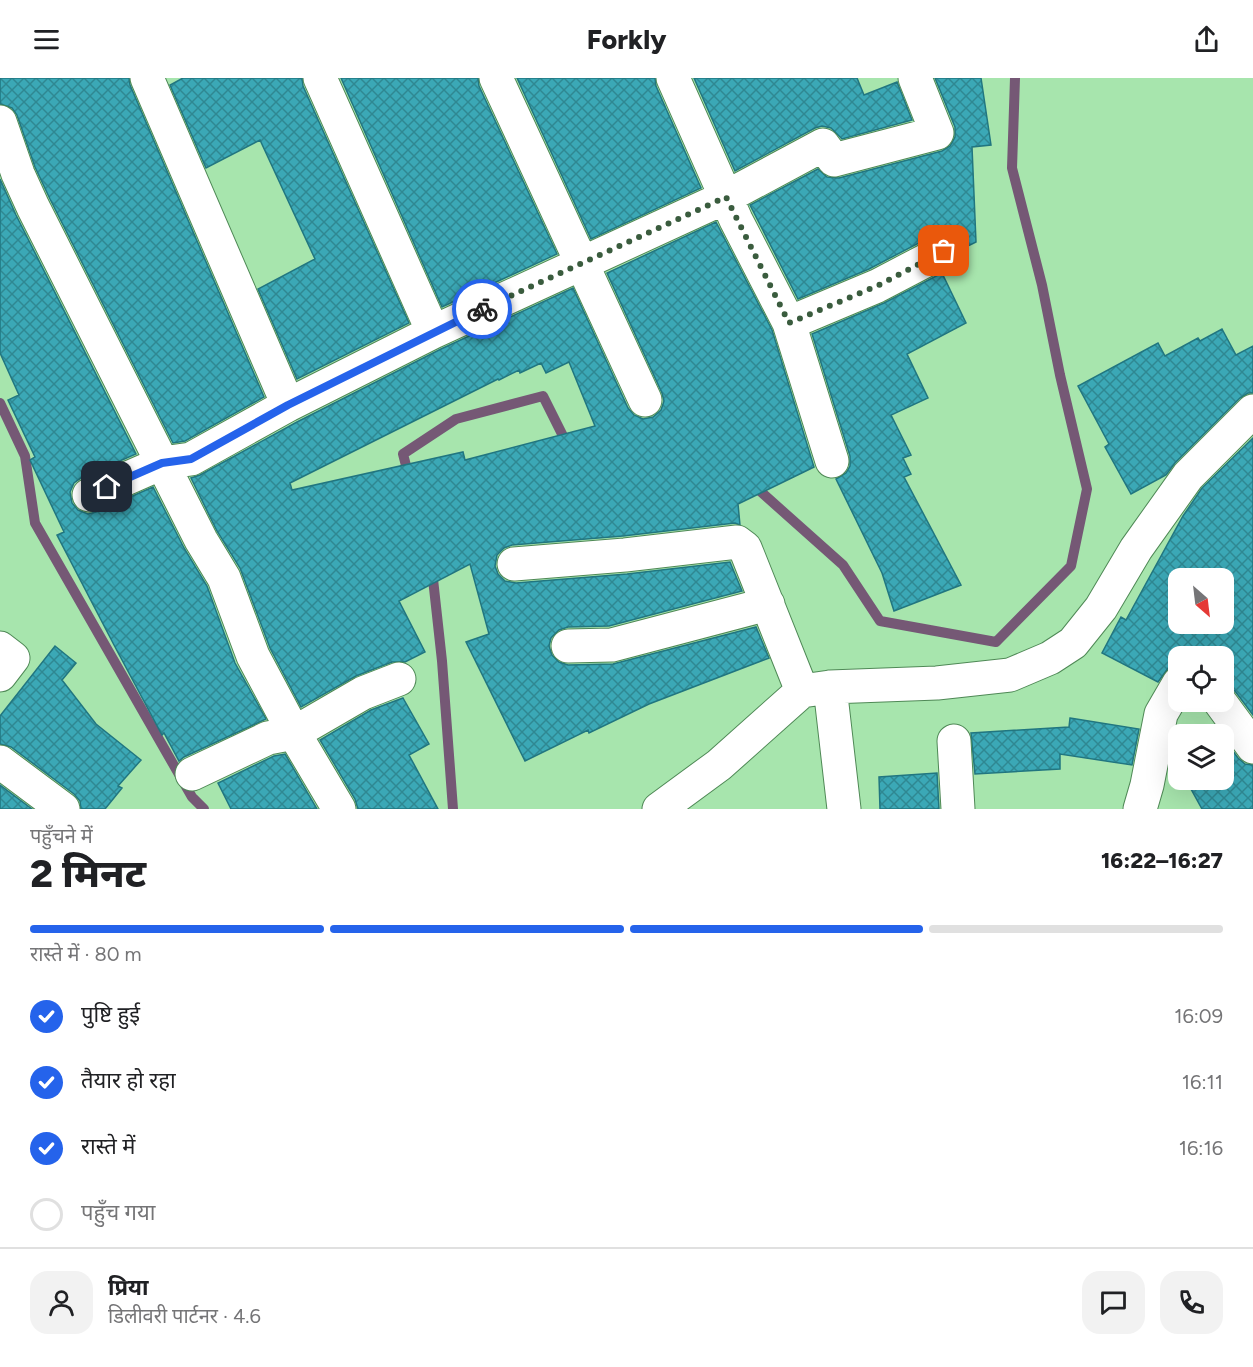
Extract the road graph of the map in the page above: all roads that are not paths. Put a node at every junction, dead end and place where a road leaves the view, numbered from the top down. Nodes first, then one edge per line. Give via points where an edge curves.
1 (147, 78) edge
2 (320, 78) edge
3 (496, 78) edge
4 (673, 78) edge
5 (915, 78) edge
6 (0, 122) edge
7 (726, 197) junction
8 (944, 251) dead end
9 (581, 264) junction
10 (789, 323) junction
11 (433, 332) junction
12 (645, 400) dead end
13 (288, 405) junction
14 (1250, 423) edge
15 (832, 461) dead end
16 (162, 463) junction
17 (89, 495) dead end
18 (514, 564) dead end
19 (768, 604) junction
20 (568, 646) dead end
21 (0, 648) edge
22 (0, 675) edge
23 (399, 679) dead end
24 (816, 689) junction
25 (1168, 702) edge
26 (1227, 712) edge
27 (294, 733) junction
28 (954, 741) dead end
29 (1253, 747) edge
30 (0, 762) edge
31 (192, 774) dead end
32 (63, 809) edge
33 (339, 809) edge
34 (659, 809) edge
35 (844, 809) edge
36 (958, 809) edge
37 (1140, 809) edge

1 - 13 street
2 - 11 street
3 - 9 street
4 - 7 street
5 - 7 street via 937,132 834,160 823,145
6 - 16 street via 33,207
7 - 9 street
7 - 10 street
8 - 10 street via 877,286
9 - 11 street
9 - 12 street
10 - 15 street
11 - 13 street
13 - 16 street via 191,459
14 - 24 street via 1188,476 1101,608 1073,643 1050,658 1010,675
16 - 17 street
16 - 27 street via 224,578 253,656
18 - 19 street via 737,542 745,548
19 - 20 street via 612,645
19 - 24 street via 793,672
21 - 22 street via 13,658
23 - 27 street via 363,693
24 - 34 street
24 - 35 street
25 - 37 street via 1161,714
26 - 29 street
27 - 31 street via 268,738
27 - 33 street
28 - 36 street
30 - 32 street

